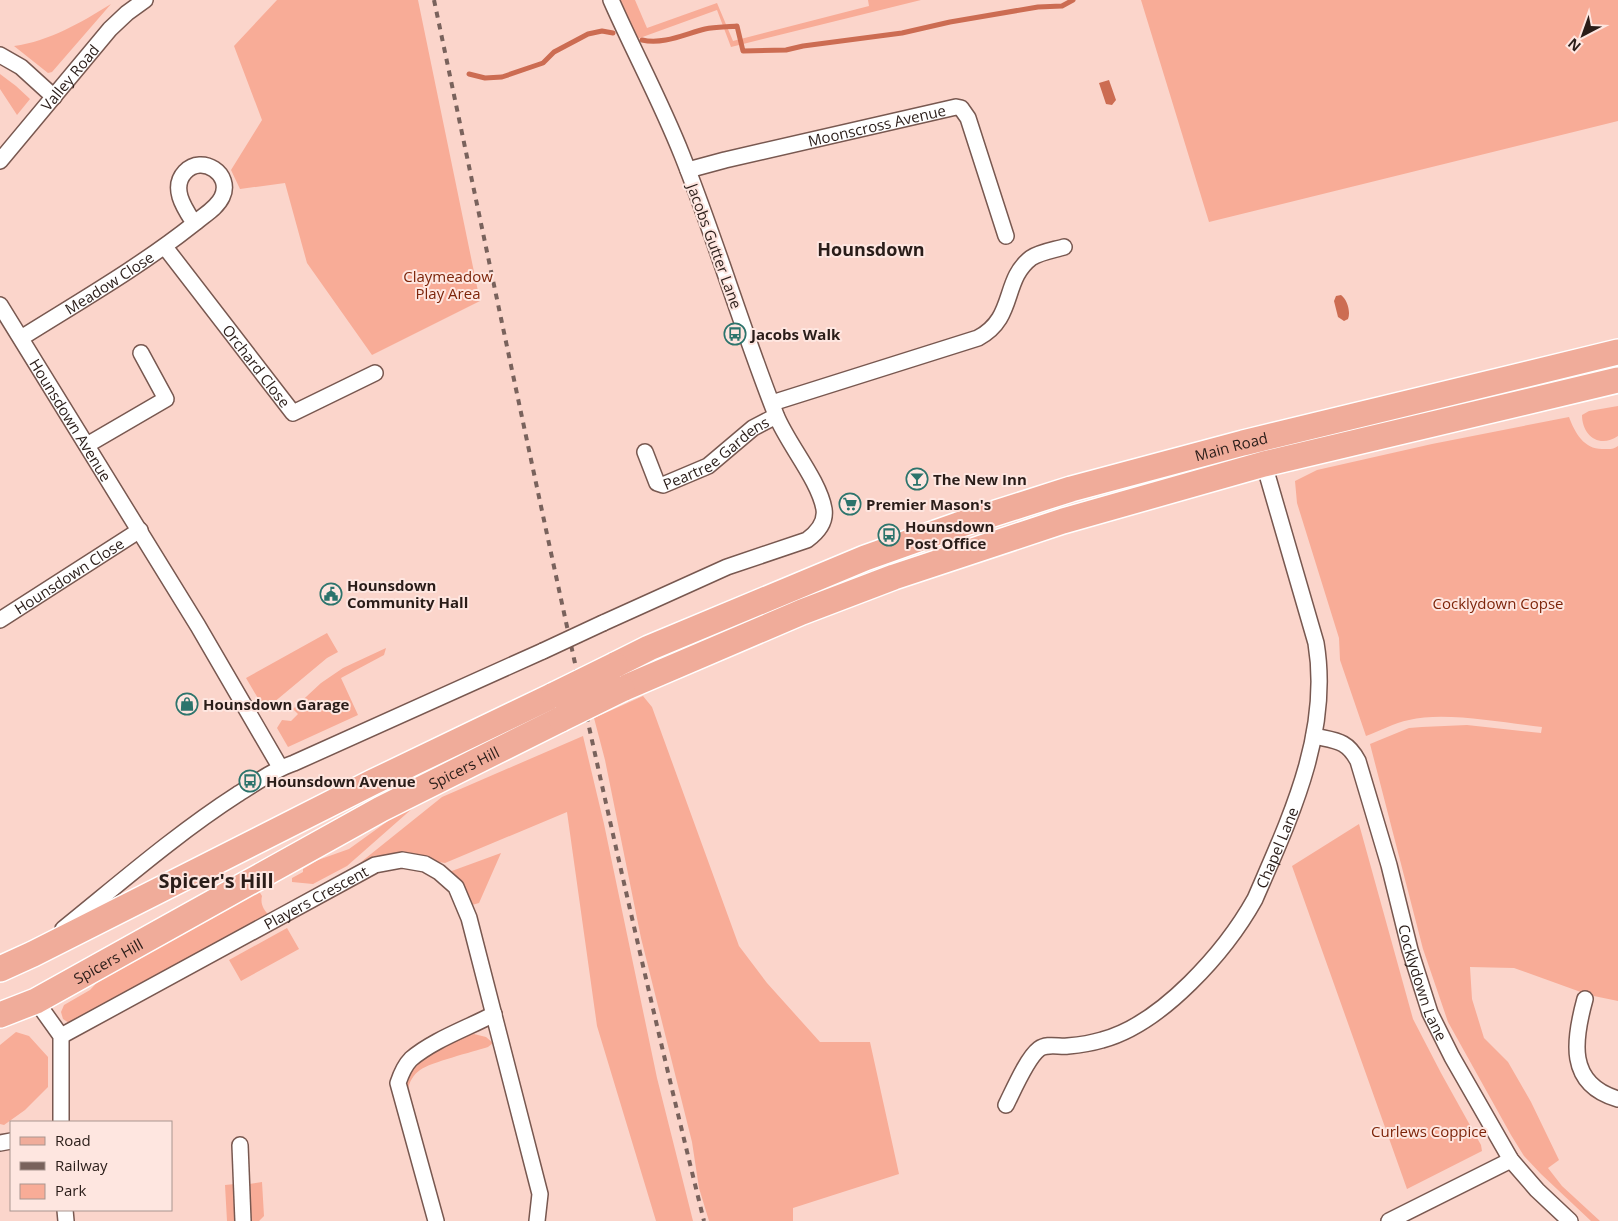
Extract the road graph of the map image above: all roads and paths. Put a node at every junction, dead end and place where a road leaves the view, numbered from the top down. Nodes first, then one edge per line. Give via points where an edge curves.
1 (145, 0) edge
2 (611, 0) edge
3 (0, 55) edge
4 (54, 97) junction
5 (0, 161) edge
6 (688, 170) junction
7 (194, 224) dead end
8 (1006, 236) dead end
9 (165, 247) junction
10 (1064, 247) dead end
11 (0, 305) edge
12 (21, 338) junction
13 (1618, 352) edge
14 (141, 353) dead end
15 (375, 373) dead end
16 (1618, 380) edge
17 (1572, 391) junction
18 (1618, 392) edge
19 (774, 409) junction
20 (87, 445) junction
21 (646, 452) dead end
22 (1264, 464) junction
23 (824, 520) joint
24 (140, 530) junction
25 (851, 564) joint
26 (862, 590) joint
27 (0, 620) edge
28 (1314, 736) junction
29 (280, 767) junction
30 (33, 954) junction
31 (0, 969) edge
32 (1585, 999) dead end
33 (36, 1001) junction
34 (494, 1014) junction
35 (0, 1015) edge
36 (61, 1036) junction
37 (1618, 1099) edge
38 (1006, 1104) dead end
39 (62, 1121) edge
40 (240, 1145) dead end
41 (1511, 1160) junction
42 (243, 1221) edge
43 (436, 1221) edge
44 (537, 1221) edge
45 (1390, 1221) edge
46 (1570, 1221) edge

1 - 4 street, Valley Road via 110,29
2 - 6 street, Jacobs Gutter Lane
3 - 4 street via 21,67
4 - 5 street, Valley Road
6 - 8 street, Moonscross Avenue via 961,108 968,118
6 - 19 street, Jacobs Gutter Lane
7 - 9 street, Meadow Close
9 - 12 street, Meadow Close
9 - 15 street, Orchard Close via 293,413
10 - 19 street via 1038,254 1025,264 1013,283 1001,318 978,338
11 - 12 street, Hounsdown Avenue
12 - 20 street, Hounsdown Avenue
13 - 25 main road, Main Road via 1071,489
14 - 20 street via 166,399
16 - 17 main road, Main Road
17 - 18 main road via 1595,395
17 - 22 main road, Main Road
19 - 21 street, Peartree Gardens via 708,466 664,485 657,483
19 - 23 street, Jacobs Gutter Lane via 816,487
20 - 24 street, Hounsdown Avenue
22 - 26 main road, Main Road via 1063,521
22 - 28 street, Chapel Lane via 1316,643 1320,688
23 - 29 street, Spicers Hill, bridge via 818,531 807,540 727,567
24 - 27 street, Hounsdown Close
24 - 29 street, Hounsdown Avenue
25 - 30 main road, Spicers Hill, bridge via 649,648 373,782
26 - 33 main road, Spicers Hill, bridge via 802,612 622,689 561,719 381,809
28 - 38 street, Chapel Lane via 1296,803 1255,899 1209,964 1183,991 1120,1034 1094,1042 1048,1045 1039,1049
28 - 41 street, Cocklydown Lane via 1343,743 1358,761 1430,1013
29 - 30 street, Spicers Hill via 174,840
30 - 31 main road, Spicers Hill
32 - 37 street via 1576,1037 1578,1061 1594,1086
33 - 35 main road, Spicers Hill
33 - 36 street
34 - 36 street, Players Crescent via 469,918 456,887 424,864 402,860 375,865
34 - 43 street via 447,1037 411,1060 398,1083
34 - 44 street, Players Crescent via 540,1194
36 - 39 street
40 - 42 street
41 - 45 street
41 - 46 street, Cocklydown Lane

